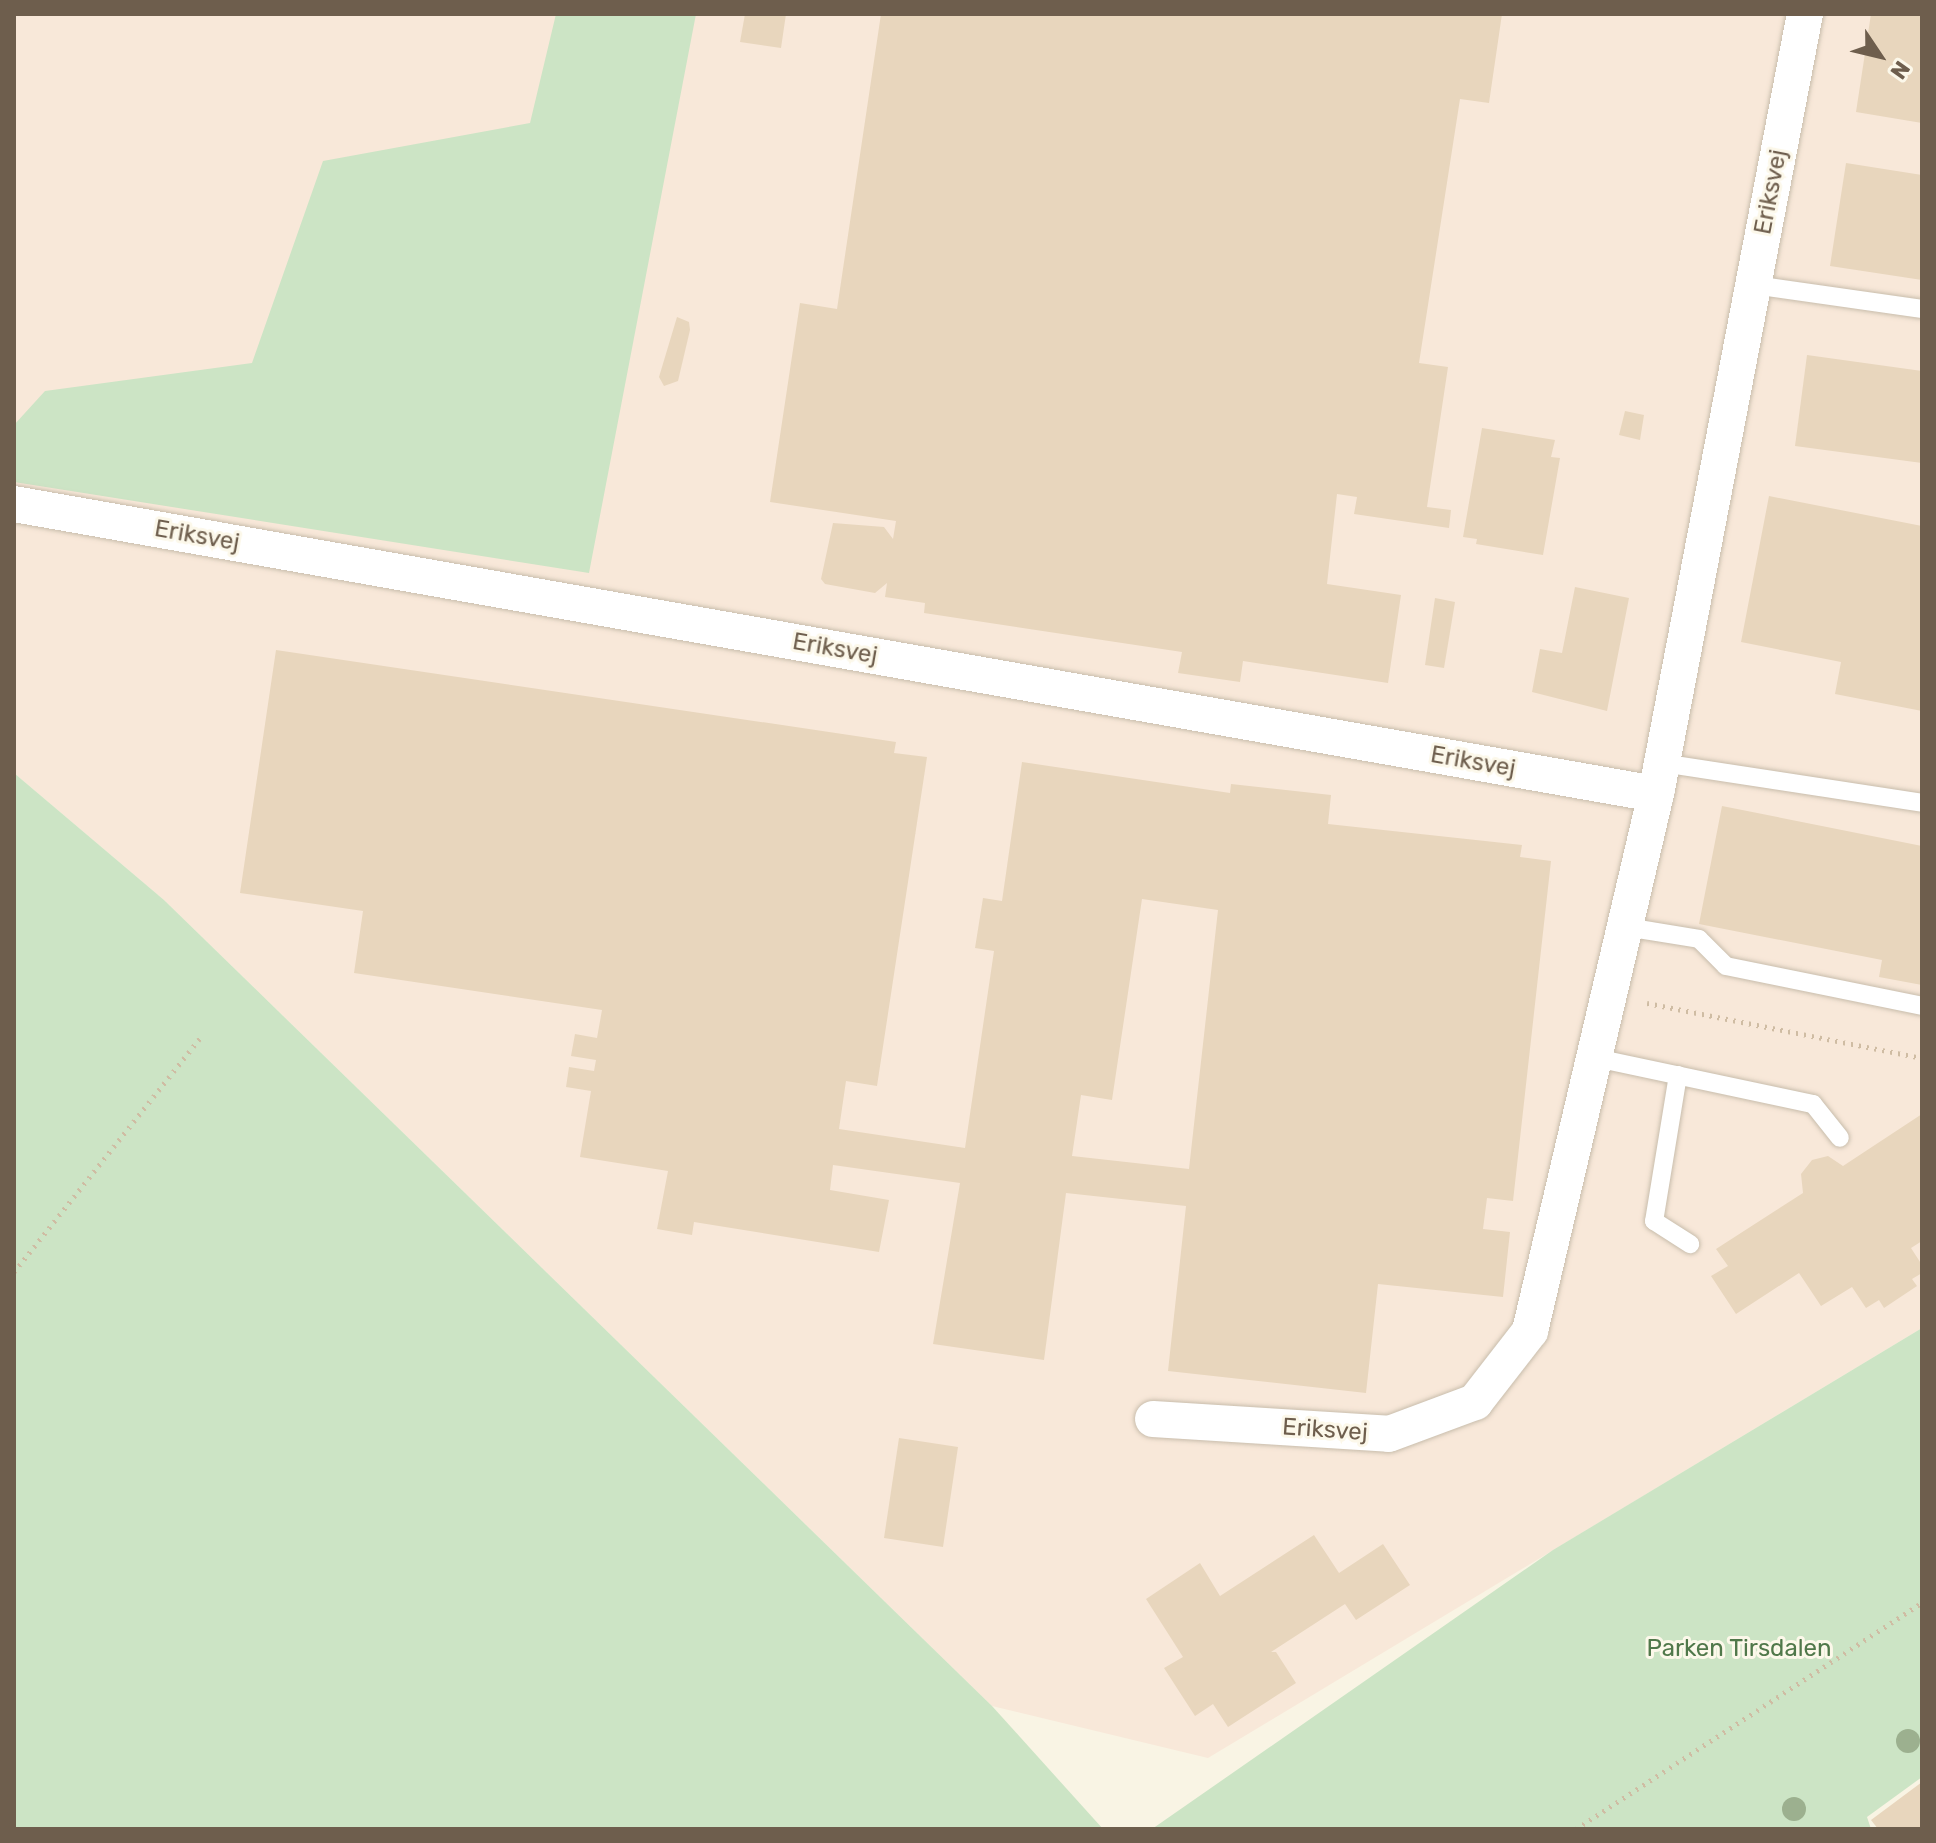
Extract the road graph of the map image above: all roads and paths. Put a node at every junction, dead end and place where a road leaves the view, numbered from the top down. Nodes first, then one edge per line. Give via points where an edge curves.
1 (1805, 14) edge
2 (1754, 285) junction
3 (1922, 309) edge
4 (14, 504) edge
5 (1659, 779) junction
6 (1922, 803) edge
7 (1626, 927) junction
8 (1611, 996) junction
9 (1922, 1006) edge
10 (202, 1036) dead end
11 (1596, 1058) junction
12 (1922, 1058) edge
13 (1678, 1075) junction
14 (1840, 1138) dead end
15 (1690, 1244) dead end
16 (14, 1272) edge
17 (1153, 1419) dead end
18 (1922, 1603) edge
19 (1576, 1829) edge

1 - 2 street, Eriksvej
2 - 3 lane
2 - 5 street, Eriksvej
4 - 5 street, Eriksvej
5 - 6 lane
5 - 7 street, Eriksvej
7 - 8 street, Eriksvej
7 - 9 lane via 1699,939 1726,966
8 - 11 street, Eriksvej
8 - 12 path
10 - 16 path
11 - 13 lane
11 - 17 street, Eriksvej via 1530,1331 1475,1402 1389,1434
13 - 14 lane via 1813,1104
13 - 15 lane via 1654,1221
18 - 19 path

